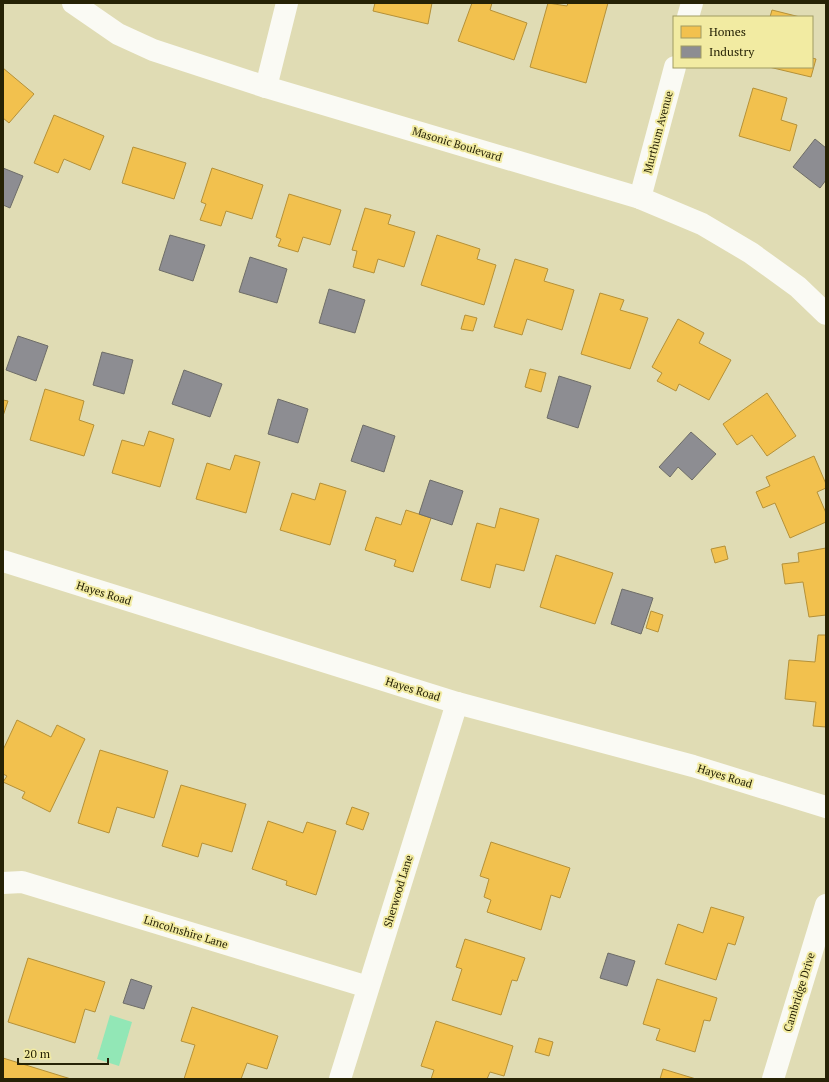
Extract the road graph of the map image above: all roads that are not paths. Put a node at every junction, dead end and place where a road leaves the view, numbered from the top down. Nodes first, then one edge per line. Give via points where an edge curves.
1 (73, 3) edge
2 (287, 3) edge
3 (692, 3) edge
4 (688, 16) edge
5 (675, 68) edge
6 (266, 87) junction
7 (640, 198) junction
8 (826, 314) edge
9 (3, 561) edge
10 (457, 703) junction
11 (826, 807) edge
12 (3, 883) edge
13 (826, 905) edge
14 (368, 987) junction
15 (340, 1079) edge
16 (773, 1079) edge

1 - 6 street, Masonic Boulevard via 118,34 153,50
2 - 6 street
3 - 4 street
5 - 7 street, Murthum Avenue
6 - 7 street, Masonic Boulevard
7 - 8 street, Masonic Boulevard via 702,224 751,253 798,287
9 - 10 street, Hayes Road
10 - 11 street, Hayes Road via 693,766
10 - 14 street, Sherwood Lane
12 - 14 street, Lincolnshire Lane via 22,882
13 - 16 street, Cambridge Drive
14 - 15 street, Sherwood Lane

